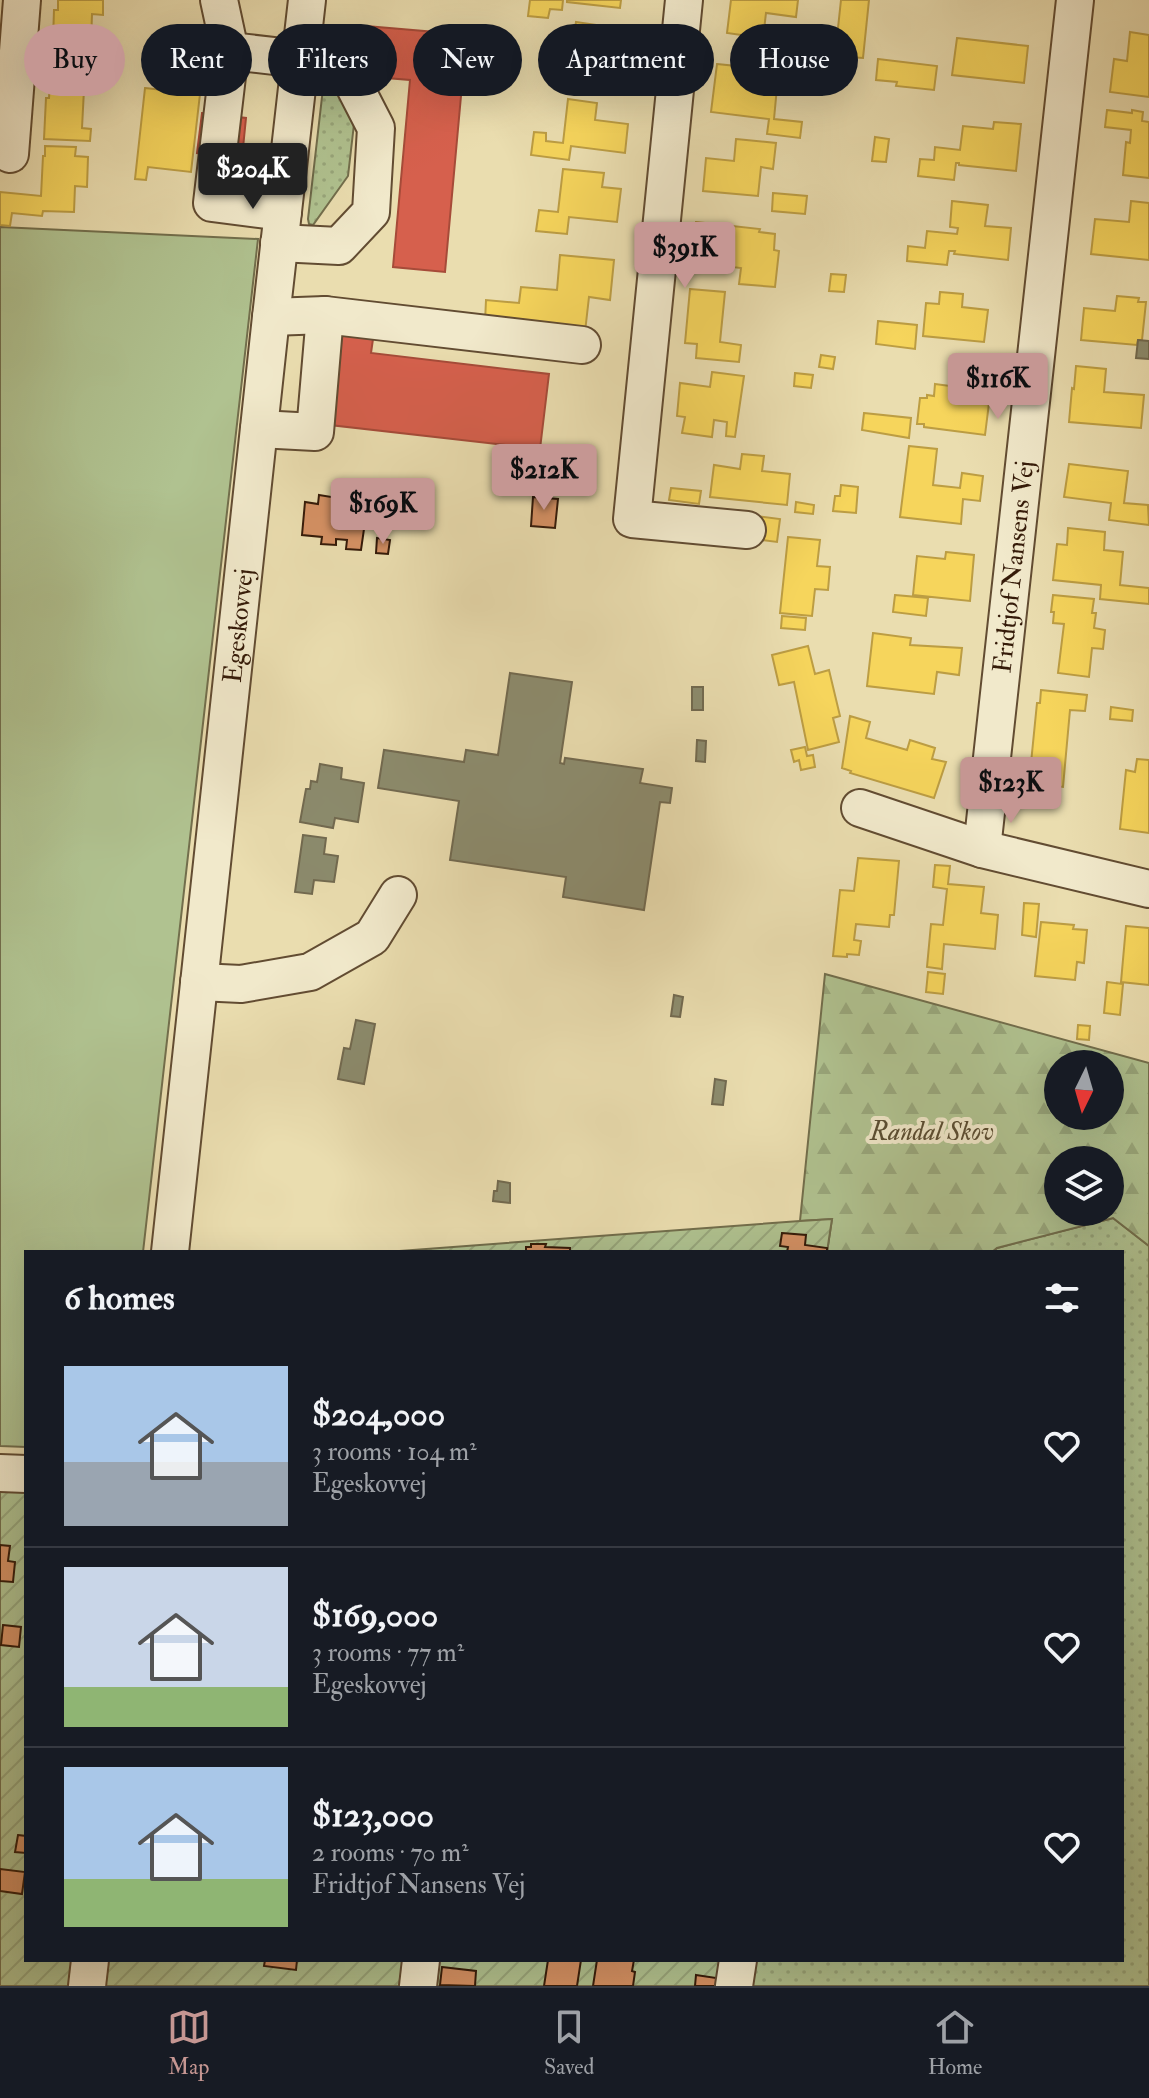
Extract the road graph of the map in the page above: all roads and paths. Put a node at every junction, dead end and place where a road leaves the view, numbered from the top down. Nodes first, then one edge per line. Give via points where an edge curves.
1 (22, 0) edge
2 (219, 0) edge
3 (307, 0) edge
4 (684, 0) edge
5 (1075, 0) edge
6 (224, 24) edge
7 (304, 24) edge
8 (225, 96) edge
9 (296, 96) edge
10 (360, 96) edge
11 (10, 154) dead end
12 (281, 227) junction
13 (325, 315) junction
14 (271, 317) junction
15 (582, 345) dead end
16 (259, 429) junction
17 (747, 530) dead end
18 (860, 808) dead end
19 (982, 849) junction
20 (1149, 889) edge
21 (398, 895) dead end
22 (199, 982) junction
23 (170, 1250) edge
24 (0, 1473) edge
25 (24, 1474) edge
26 (90, 1962) edge
27 (421, 1962) edge
28 (738, 1962) edge
29 (87, 1986) edge
30 (418, 1986) edge
31 (734, 1986) edge

1 - 11 street
2 - 6 street
3 - 7 street, Egeskovvej
4 - 17 street via 632,519
5 - 19 street, Fridtjof Nansens Vej
8 - 12 street via 212,203
9 - 12 street, Egeskovvej
10 - 12 street via 376,128 371,212 339,246
12 - 14 street, Egeskovvej
13 - 14 street
13 - 15 street
13 - 16 street via 315,432
14 - 16 street, Egeskovvej
16 - 22 street, Egeskovvej
18 - 19 street
19 - 20 street
21 - 22 street via 372,937 310,972 241,984
22 - 23 street, Egeskovvej
24 - 25 street
26 - 29 street
27 - 30 street
28 - 31 street

